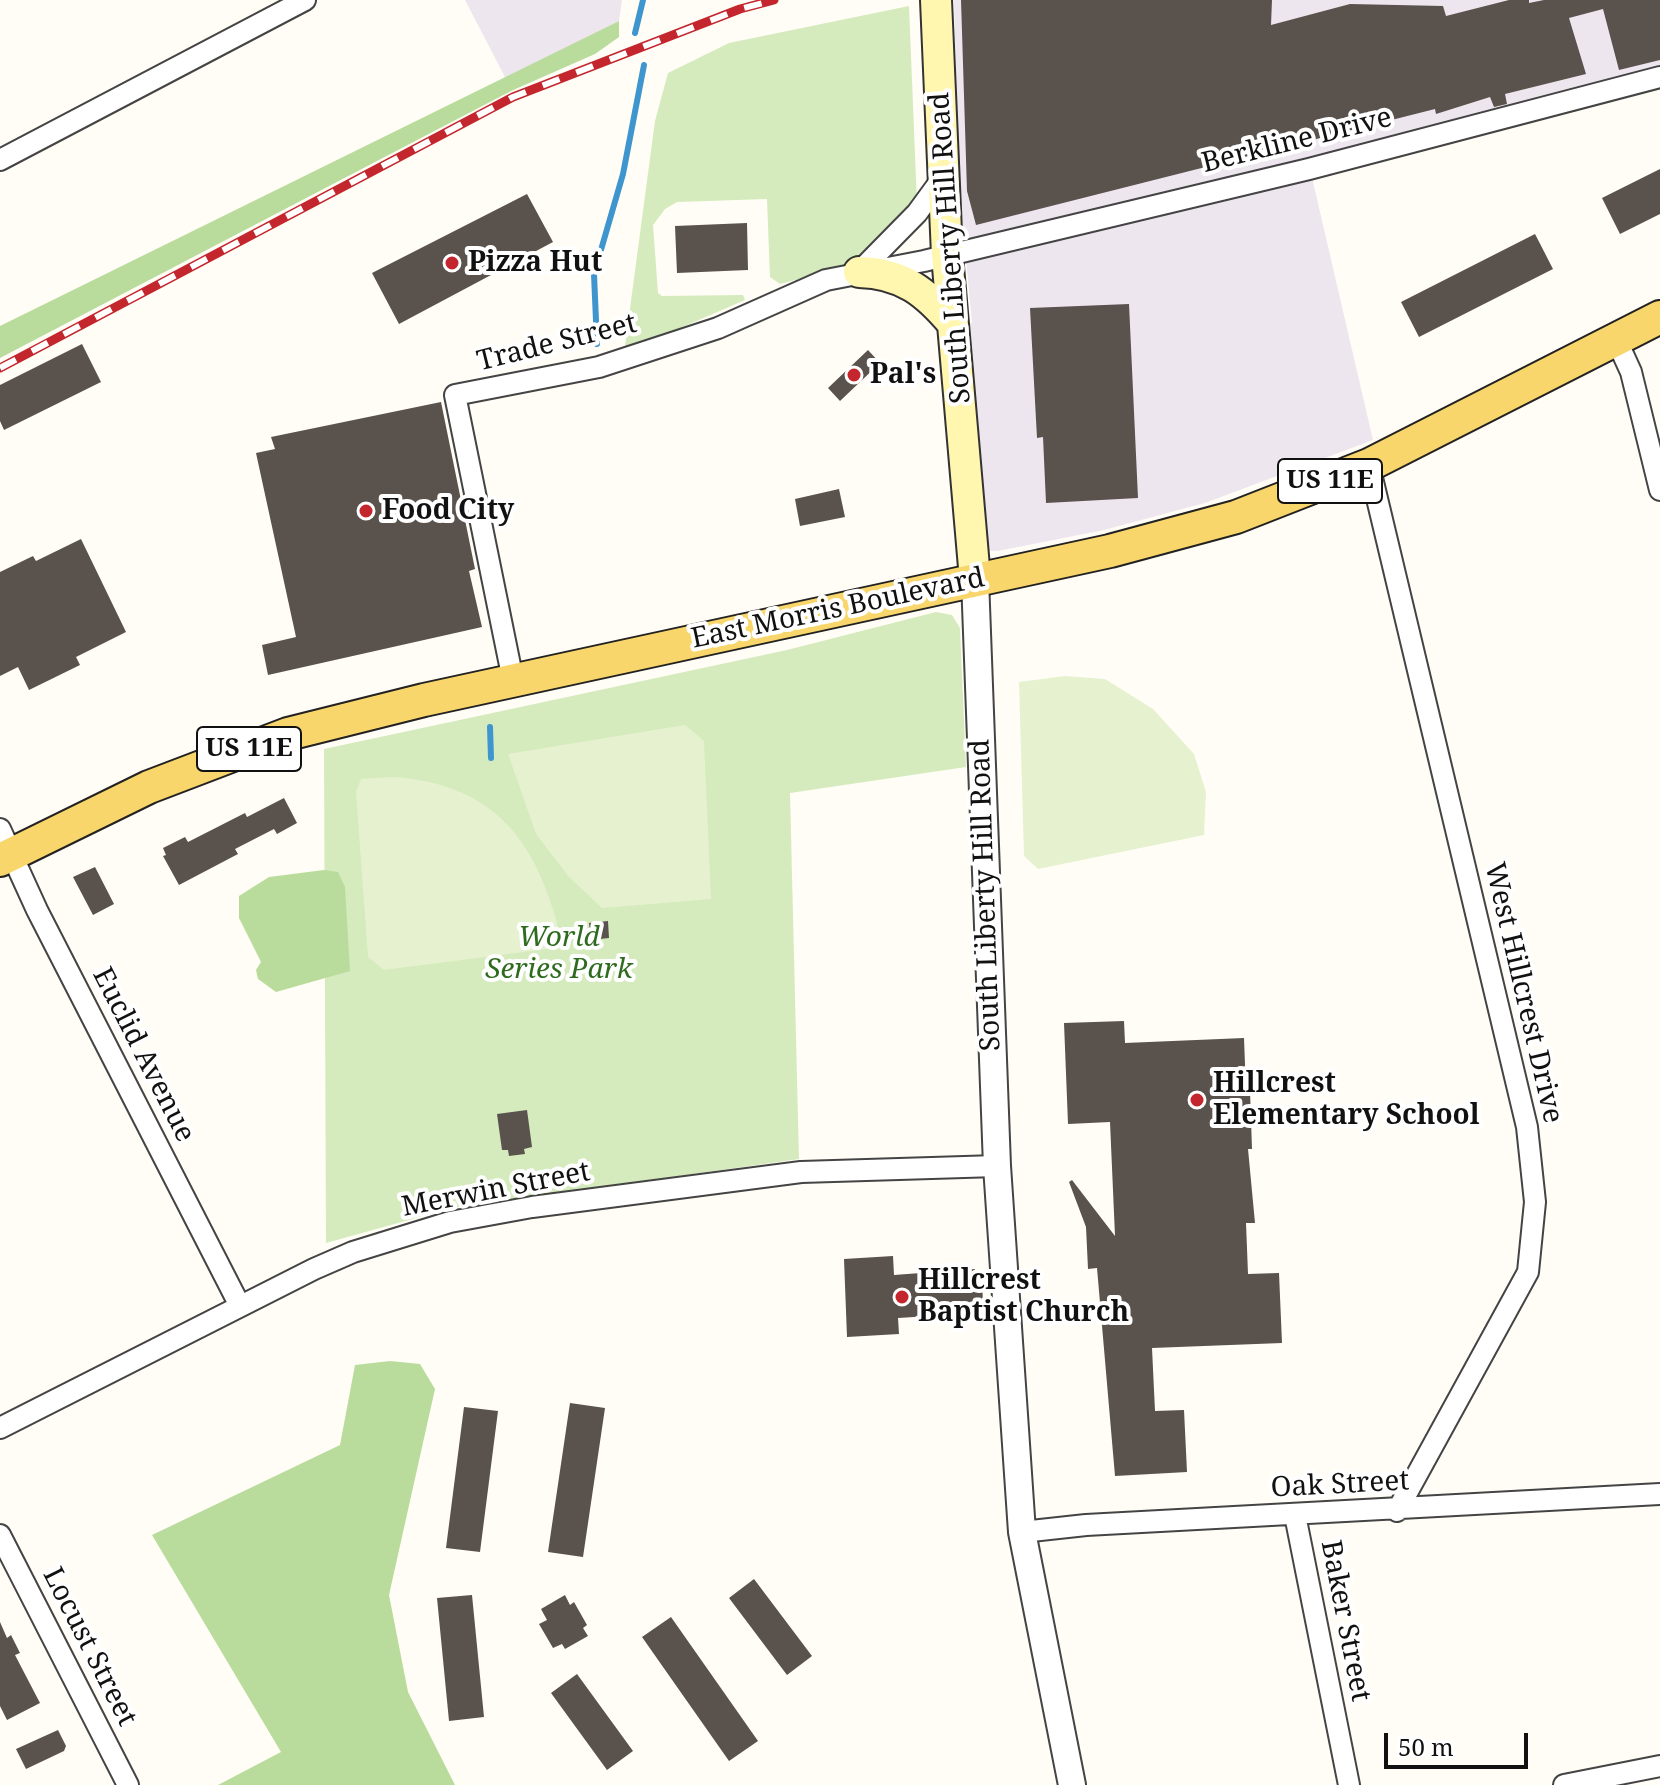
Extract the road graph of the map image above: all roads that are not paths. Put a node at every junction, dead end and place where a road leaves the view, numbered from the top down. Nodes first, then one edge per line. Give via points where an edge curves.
1 (305, 0) edge
2 (936, 0) edge
3 (1660, 77) edge
4 (0, 160) edge
5 (944, 176) junction
6 (947, 255) junction
7 (859, 272) junction
8 (1660, 317) edge
9 (953, 324) junction
10 (1616, 339) junction
11 (1369, 465) junction
12 (1660, 490) edge
13 (975, 579) junction
14 (513, 680) junction
15 (5, 848) edge
16 (997, 1166) junction
17 (240, 1306) junction
18 (0, 1428) edge
19 (1660, 1494) edge
20 (1397, 1511) junction
21 (1295, 1515) junction
22 (1022, 1532) junction
23 (0, 1535) edge
24 (1660, 1766) edge
25 (128, 1785) edge
26 (1072, 1785) edge
27 (1349, 1785) edge
28 (1564, 1785) edge

1 - 4 street
2 - 5 main road, South Liberty Hill Road
3 - 6 street, Berkline Drive via 1309,169
5 - 6 main road, South Liberty Hill Road
5 - 7 street via 917,213
6 - 7 street, Trade Street
6 - 9 main road, South Liberty Hill Road
7 - 9 main road via 901,279 929,296
7 - 14 street, Trade Street via 826,280 718,328 599,367 455,395
8 - 10 main road, East Morris Boulevard / US 11E
9 - 13 main road, South Liberty Hill Road
10 - 11 main road, East Morris Boulevard / US 11E
10 - 12 street via 1631,372
11 - 13 main road, East Morris Boulevard / US 11E via 1236,517
11 - 20 street, West Hillcrest Drive via 1527,1127 1535,1202 1528,1272
13 - 14 main road, East Morris Boulevard / US 11E
13 - 16 street, South Liberty Hill Road
14 - 15 main road, East Morris Boulevard / US 11E via 288,734
15 - 17 street, Euclid Avenue
16 - 17 street, Merwin Street via 801,1172 464,1219 353,1252
16 - 22 street, South Liberty Hill Road
17 - 18 street, Merwin Street
19 - 20 street, Oak Street
20 - 21 street, Oak Street
21 - 22 street, Oak Street
21 - 27 street, Baker Street
22 - 26 street, South Liberty Hill Road
23 - 25 street, Locust Street
24 - 28 street

